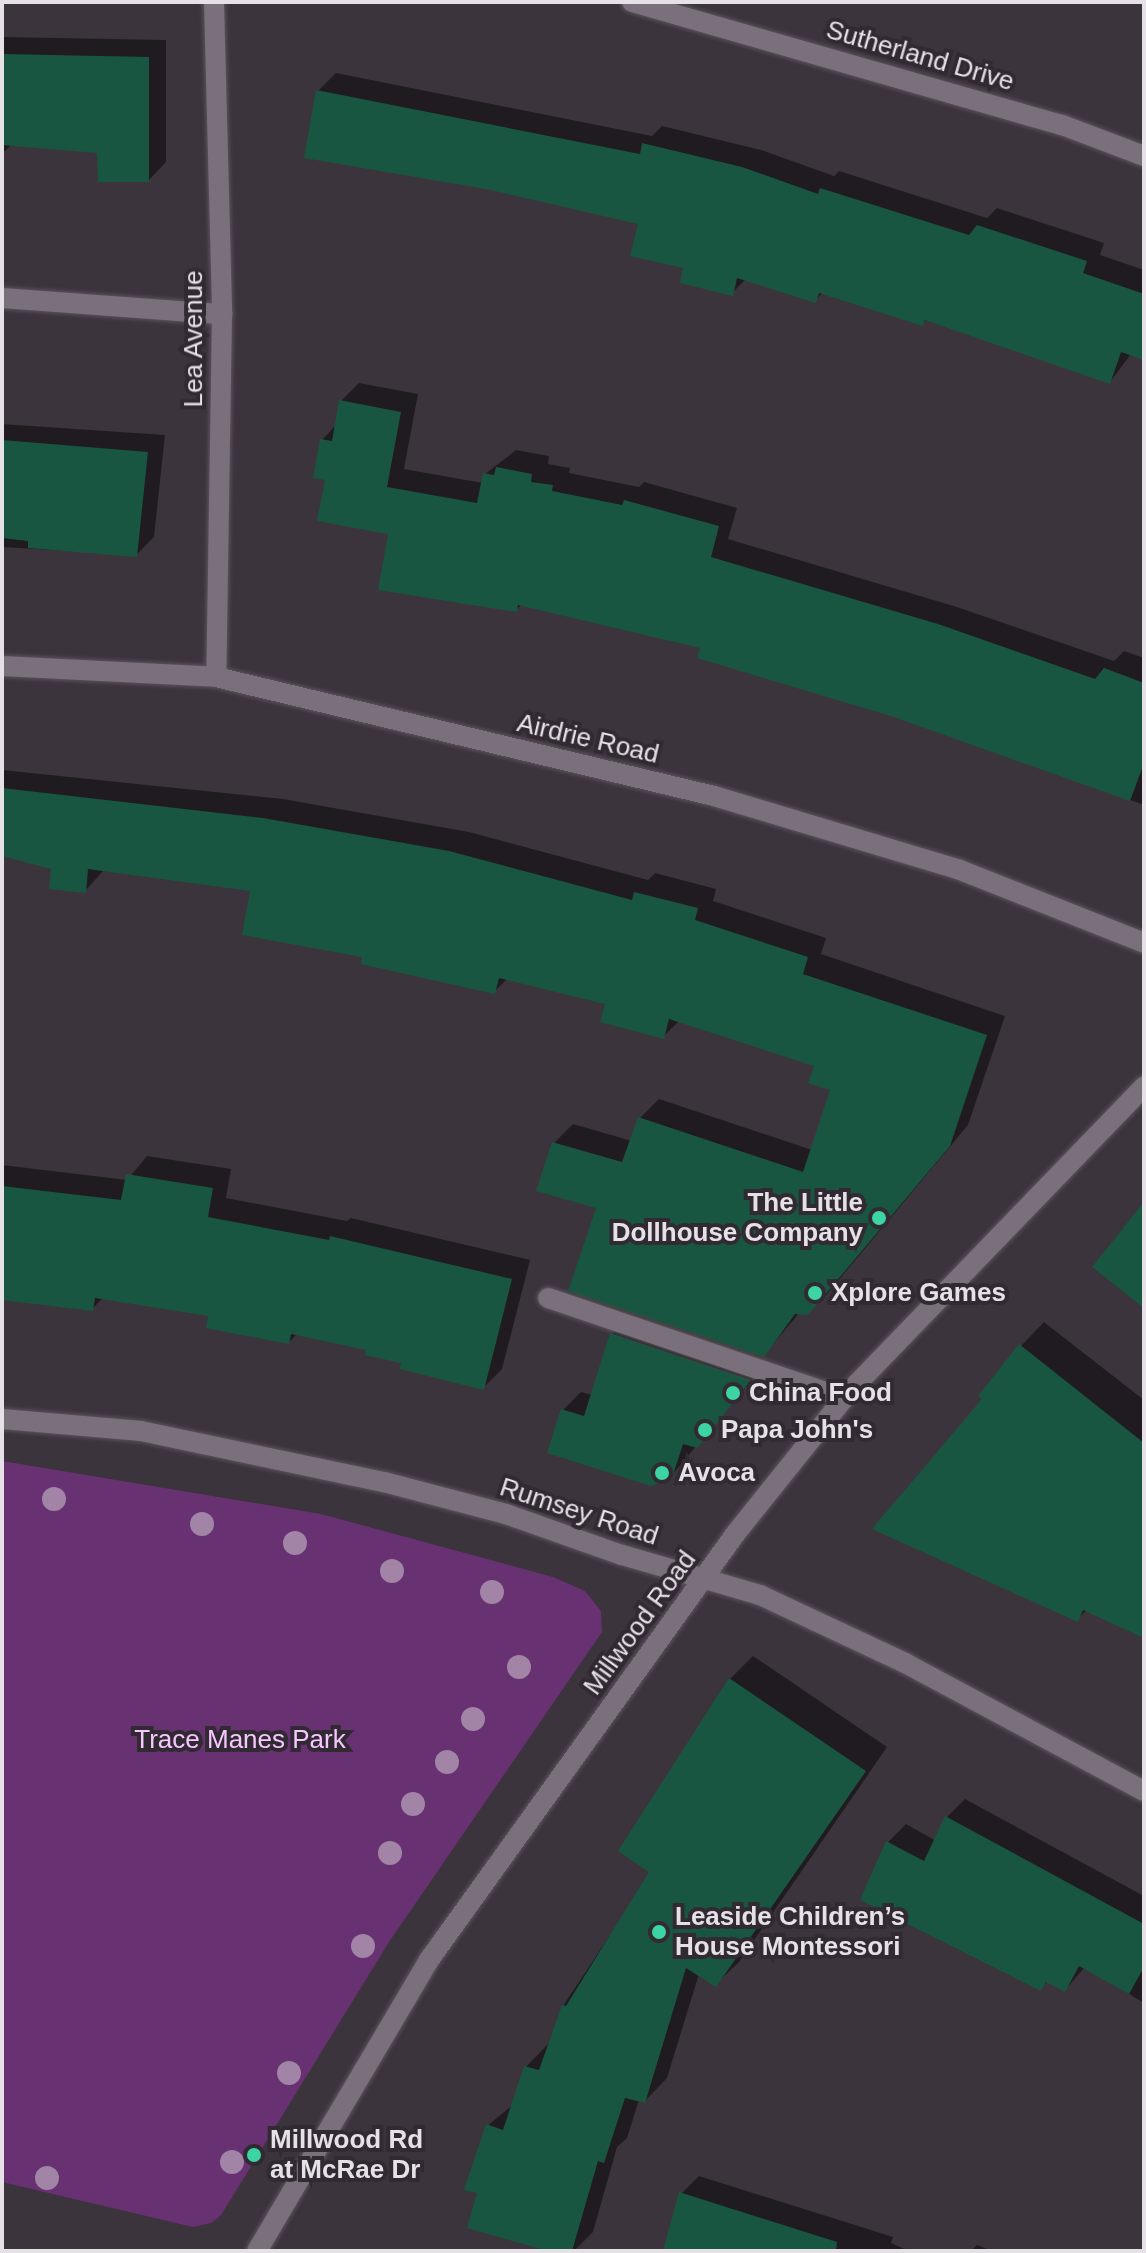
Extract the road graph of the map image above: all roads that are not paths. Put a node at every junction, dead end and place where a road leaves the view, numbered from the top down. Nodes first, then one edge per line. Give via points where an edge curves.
1 (214, 2) edge
2 (632, 2) edge
3 (1144, 156) edge
4 (2, 298) edge
5 (222, 314) junction
6 (2, 666) edge
7 (216, 677) junction
8 (1144, 943) edge
9 (1144, 1086) edge
10 (548, 1298) dead end
11 (844, 1398) junction
12 (2, 1419) edge
13 (705, 1578) junction
14 (1144, 1791) edge
15 (257, 2251) edge

1 - 5 street, Lea Avenue
2 - 3 street, Sutherland Drive via 1062,125
4 - 5 street
5 - 7 street, Lea Avenue
6 - 7 street, Airdrie Road
7 - 8 street, Airdrie Road via 714,796 960,870
9 - 11 street, Millwood Road
10 - 11 street
11 - 13 street, Millwood Road
12 - 13 street, Rumsey Road via 141,1431 384,1482 506,1514
13 - 14 street, Rumsey Road via 783,1604 905,1663
13 - 15 street, Millwood Road via 429,1960

